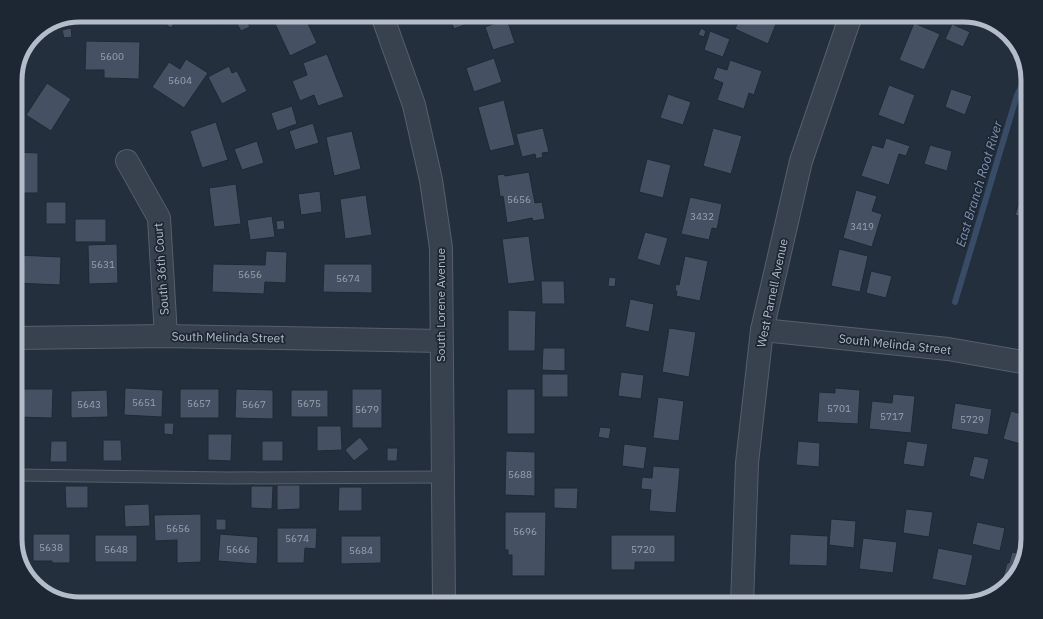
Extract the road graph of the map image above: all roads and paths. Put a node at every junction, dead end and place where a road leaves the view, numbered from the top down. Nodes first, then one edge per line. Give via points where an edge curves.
1 (384, 22) edge
2 (850, 22) edge
3 (127, 161) dead end
4 (762, 330) junction
5 (166, 336) junction
6 (22, 338) edge
7 (441, 341) junction
8 (1021, 362) edge
9 (22, 475) edge
10 (442, 477) junction
11 (444, 597) edge
12 (742, 597) edge

1 - 7 street, South Lorene Avenue via 414,105 431,180 441,248
2 - 4 street, West Parnell Avenue via 801,161
3 - 5 street, South 36th Court via 159,218
4 - 8 street, South Melinda Street via 948,349
4 - 12 street, West Parnell Avenue via 747,463
5 - 6 street, South Melinda Street
5 - 7 street, South Melinda Street
7 - 10 street, South Lorene Avenue
9 - 10 lane
10 - 11 street, South Lorene Avenue

